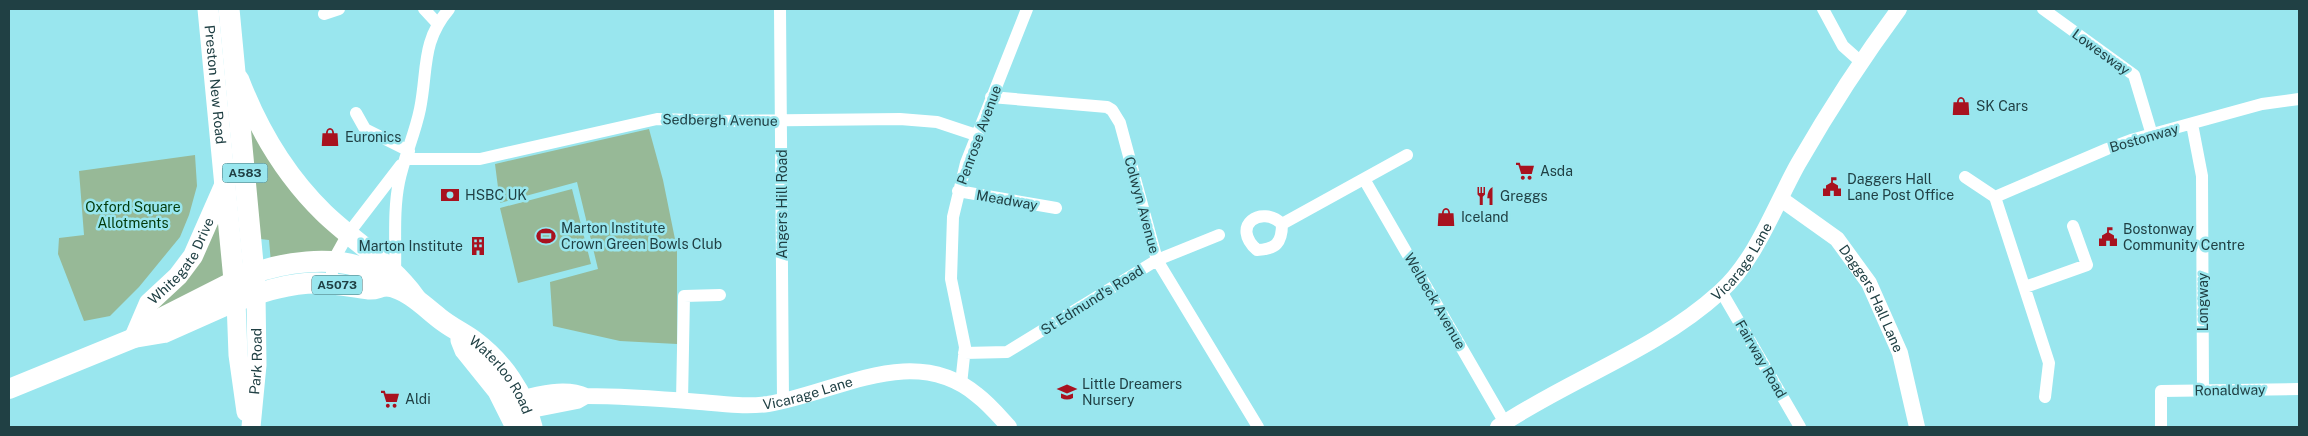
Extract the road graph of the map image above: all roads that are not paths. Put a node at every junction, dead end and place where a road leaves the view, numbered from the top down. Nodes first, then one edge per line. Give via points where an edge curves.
1 (229, 9) edge
2 (339, 9) edge
3 (424, 9) edge
4 (449, 9) edge
5 (780, 9) edge
6 (1027, 9) edge
7 (1823, 9) edge
8 (1898, 9) edge
9 (2043, 9) edge
10 (206, 13) edge
11 (324, 14) dead end
12 (437, 23) junction
13 (1861, 62) junction
14 (236, 72) junction
15 (991, 97) junction
16 (2299, 100) edge
17 (356, 113) dead end
18 (782, 121) junction
19 (2192, 124) junction
20 (976, 135) junction
21 (2152, 135) junction
22 (407, 155) junction
23 (1407, 155) dead end
24 (1965, 178) dead end
25 (1364, 180) junction
26 (226, 181) junction
27 (958, 191) junction
28 (1995, 197) junction
29 (1781, 199) junction
30 (1056, 208) dead end
31 (1282, 224) dead end
32 (2073, 226) dead end
33 (348, 234) junction
34 (1219, 235) dead end
35 (1157, 260) junction
36 (333, 261) junction
37 (253, 273) junction
38 (391, 280) junction
39 (331, 284) junction
40 (2025, 287) junction
41 (235, 291) junction
42 (1722, 291) junction
43 (256, 294) junction
44 (720, 296) dead end
45 (134, 338) junction
46 (964, 353) junction
47 (961, 384) junction
48 (9, 389) edge
49 (2299, 389) edge
50 (2203, 390) junction
51 (2044, 397) dead end
52 (783, 400) junction
53 (682, 401) junction
54 (519, 413) edge
55 (1501, 425) edge
56 (250, 427) edge
57 (1009, 427) edge
58 (1258, 427) edge
59 (1800, 427) edge
60 (1917, 427) edge
61 (2161, 427) edge

1 - 14 highway, Preston New Road / A583
2 - 11 street
3 - 12 street
4 - 12 street
5 - 18 street, Angers Hill Road
6 - 15 street, Penrose Avenue
7 - 13 street via 1843,46
8 - 13 street, Vicarage Lane
9 - 21 street, Lowesway via 2134,75
10 - 26 highway, Preston New Road / A583
12 - 22 street via 430,40 421,106
13 - 29 street, Vicarage Lane
14 - 33 main road, Preston New Road via 257,122 287,171 317,206
14 - 37 highway, Preston New Road / A583
15 - 20 street, Penrose Avenue
15 - 35 street, Colwyn Avenue via 1112,110 1120,123
16 - 19 street, Bostonway via 2262,104
17 - 22 street via 365,129
18 - 20 street, Sedbergh Avenue via 900,119 938,122
18 - 22 street, Sedbergh Avenue via 657,118 480,159
18 - 52 street, Angers Hill Road
19 - 21 street, Bostonway
19 - 50 street, Longway via 2202,176
20 - 27 street, Penrose Avenue
21 - 28 street, Bostonway via 2106,148
22 - 33 street
22 - 38 street via 399,182
23 - 25 street
24 - 28 street
25 - 31 street
25 - 55 street, Welbeck Avenue
26 - 41 highway, Preston New Road / A583
26 - 45 main road, Whitegate Drive via 193,256 178,276 149,302
27 - 30 street, Meadway
27 - 46 street, Penrose Avenue via 951,278
28 - 40 street
29 - 42 street, Vicarage Lane via 1762,236
29 - 60 street, Daggers Hall Lane via 1837,239 1869,283 1900,353
32 - 40 street via 2087,265
33 - 36 street
33 - 38 main road, Waterloo Road
34 - 35 street, St Edmund's Road
35 - 46 street, St Edmund's Road via 1007,352
35 - 58 street, Colwyn Avenue
36 - 37 highway, Waterloo Road / A5073 via 285,264
36 - 38 highway, Waterloo Road / A5073 via 375,272
36 - 39 street
37 - 41 highway, Waterloo Road / A5073
37 - 43 highway, A583
38 - 39 highway, Waterloo Road / A5073 via 372,289
38 - 54 highway, Waterloo Road / A5073 via 473,341 495,362
39 - 43 highway, Waterloo Road / A5073 via 296,284
40 - 51 street via 2049,364
41 - 43 highway, Waterloo Road / A5073
41 - 45 main road, Whitegate Drive via 159,319
41 - 56 main road, Park Road via 241,383
42 - 55 street, Vicarage Lane via 1661,334
42 - 59 street, Fairway Road
43 - 56 main road, Park Road via 257,365
44 - 53 street via 684,296
45 - 48 main road, Whitegate Drive
46 - 47 street, Penrose Avenue
47 - 52 street, Vicarage Lane via 926,371 907,370 866,377
47 - 57 street, Vicarage Lane via 976,394
49 - 50 street, Ronaldway
50 - 61 street, Ronaldway via 2161,391
52 - 53 street, Vicarage Lane via 741,405
53 - 54 street, Vicarage Lane via 586,396 575,391

